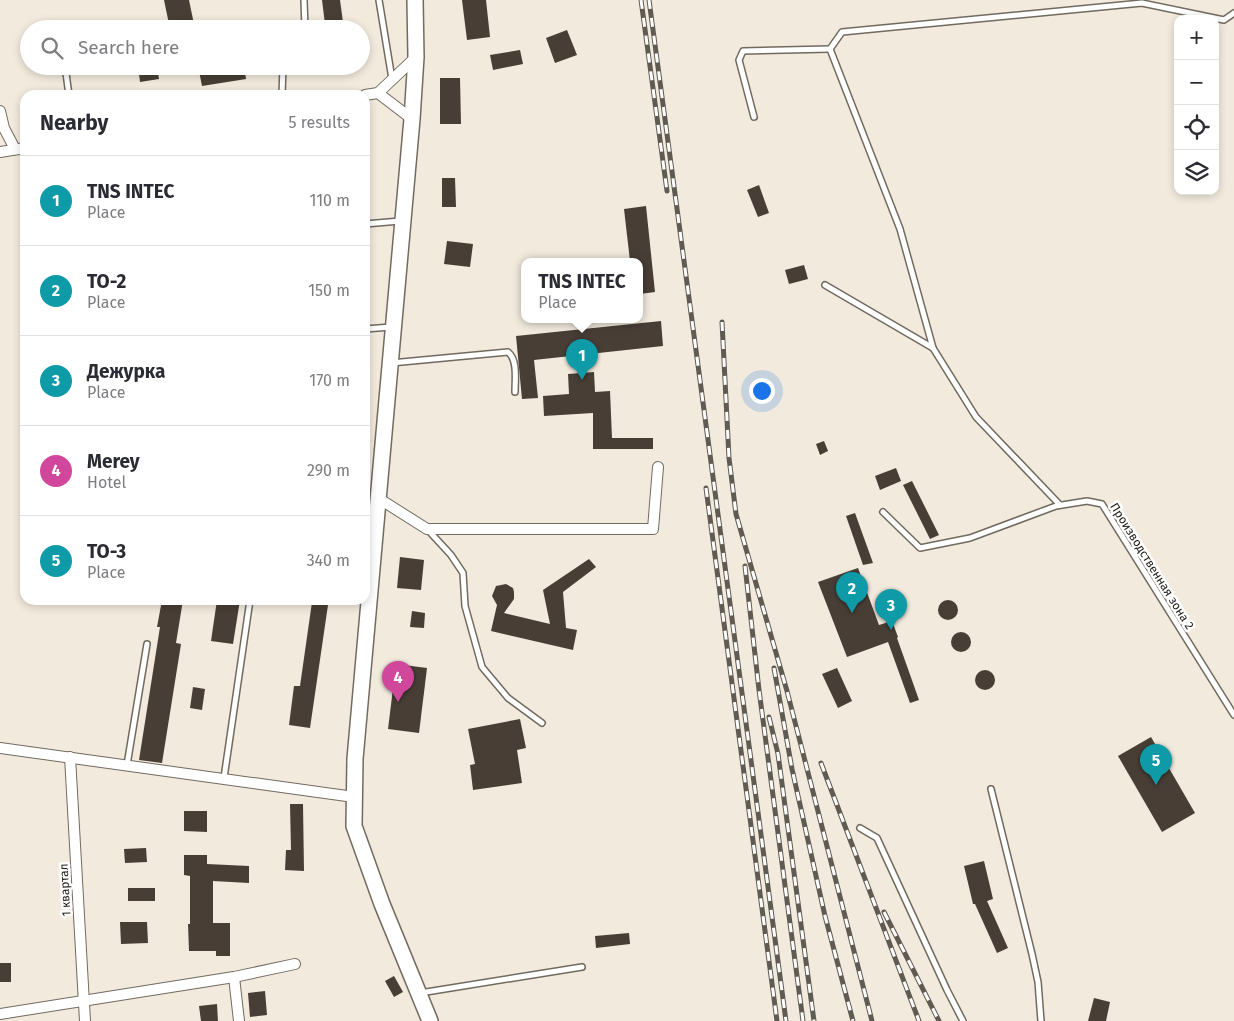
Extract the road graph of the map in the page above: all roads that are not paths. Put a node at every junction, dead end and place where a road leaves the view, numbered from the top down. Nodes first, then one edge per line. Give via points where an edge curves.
1 (304, 0) edge
2 (379, 0) edge
3 (415, 0) edge
4 (1234, 13) edge
5 (304, 20) edge
6 (830, 49) junction
7 (416, 57) junction
8 (66, 75) edge
9 (283, 75) edge
10 (392, 80) junction
11 (68, 90) edge
12 (282, 90) edge
13 (378, 93) junction
14 (370, 94) edge
15 (0, 111) edge
16 (754, 117) dead end
17 (412, 119) junction
18 (20, 149) edge
19 (0, 152) edge
20 (403, 221) junction
21 (370, 224) edge
22 (825, 285) dead end
23 (394, 327) junction
24 (370, 329) edge
25 (932, 348) junction
26 (390, 363) junction
27 (515, 392) dead end
28 (658, 467) dead end
29 (378, 498) junction
30 (1060, 506) junction
31 (883, 512) dead end
32 (427, 529) junction
33 (370, 589) edge
34 (249, 605) edge
35 (369, 605) edge
36 (147, 644) dead end
37 (1234, 715) edge
38 (542, 723) dead end
39 (0, 748) edge
40 (70, 757) junction
41 (127, 765) junction
42 (224, 778) junction
43 (991, 789) dead end
44 (354, 797) junction
45 (860, 828) dead end
46 (295, 964) dead end
47 (582, 967) dead end
48 (234, 977) junction
49 (420, 994) junction
50 (84, 1000) junction
51 (0, 1014) edge
52 (85, 1021) edge
53 (239, 1021) edge
54 (430, 1021) edge
55 (963, 1021) edge
56 (1040, 1021) edge

1 - 5 lane
2 - 10 lane
3 - 7 street
4 - 6 lane via 1224,20 1142,3 842,32
6 - 16 lane via 743,51 739,60
6 - 25 lane via 900,229
7 - 10 street
7 - 17 street
8 - 11 lane
9 - 12 lane
10 - 13 street
13 - 14 street
13 - 17 street
15 - 18 street via 4,128
17 - 20 street
18 - 19 street
20 - 21 lane
20 - 23 street
22 - 25 lane
23 - 24 lane
23 - 26 street
25 - 30 lane via 976,417
26 - 27 lane via 508,352 514,361
26 - 29 street
28 - 32 street via 653,529
29 - 32 street
29 - 33 street
30 - 31 lane, Производственная зона 2 via 970,538 920,548
30 - 37 lane, Производственная зона 2 via 1086,501 1102,504
32 - 38 lane via 463,573 465,606 482,667 508,698
34 - 42 lane
35 - 44 street
36 - 41 lane
39 - 40 street
40 - 41 street
40 - 50 street, 1 квартал
41 - 42 street
42 - 44 street
43 - 56 lane via 1038,982
44 - 49 street via 354,826
45 - 55 lane via 877,838
46 - 48 street
47 - 49 lane
48 - 50 street
48 - 53 street
49 - 54 street
50 - 51 street
50 - 52 street, 1 квартал

